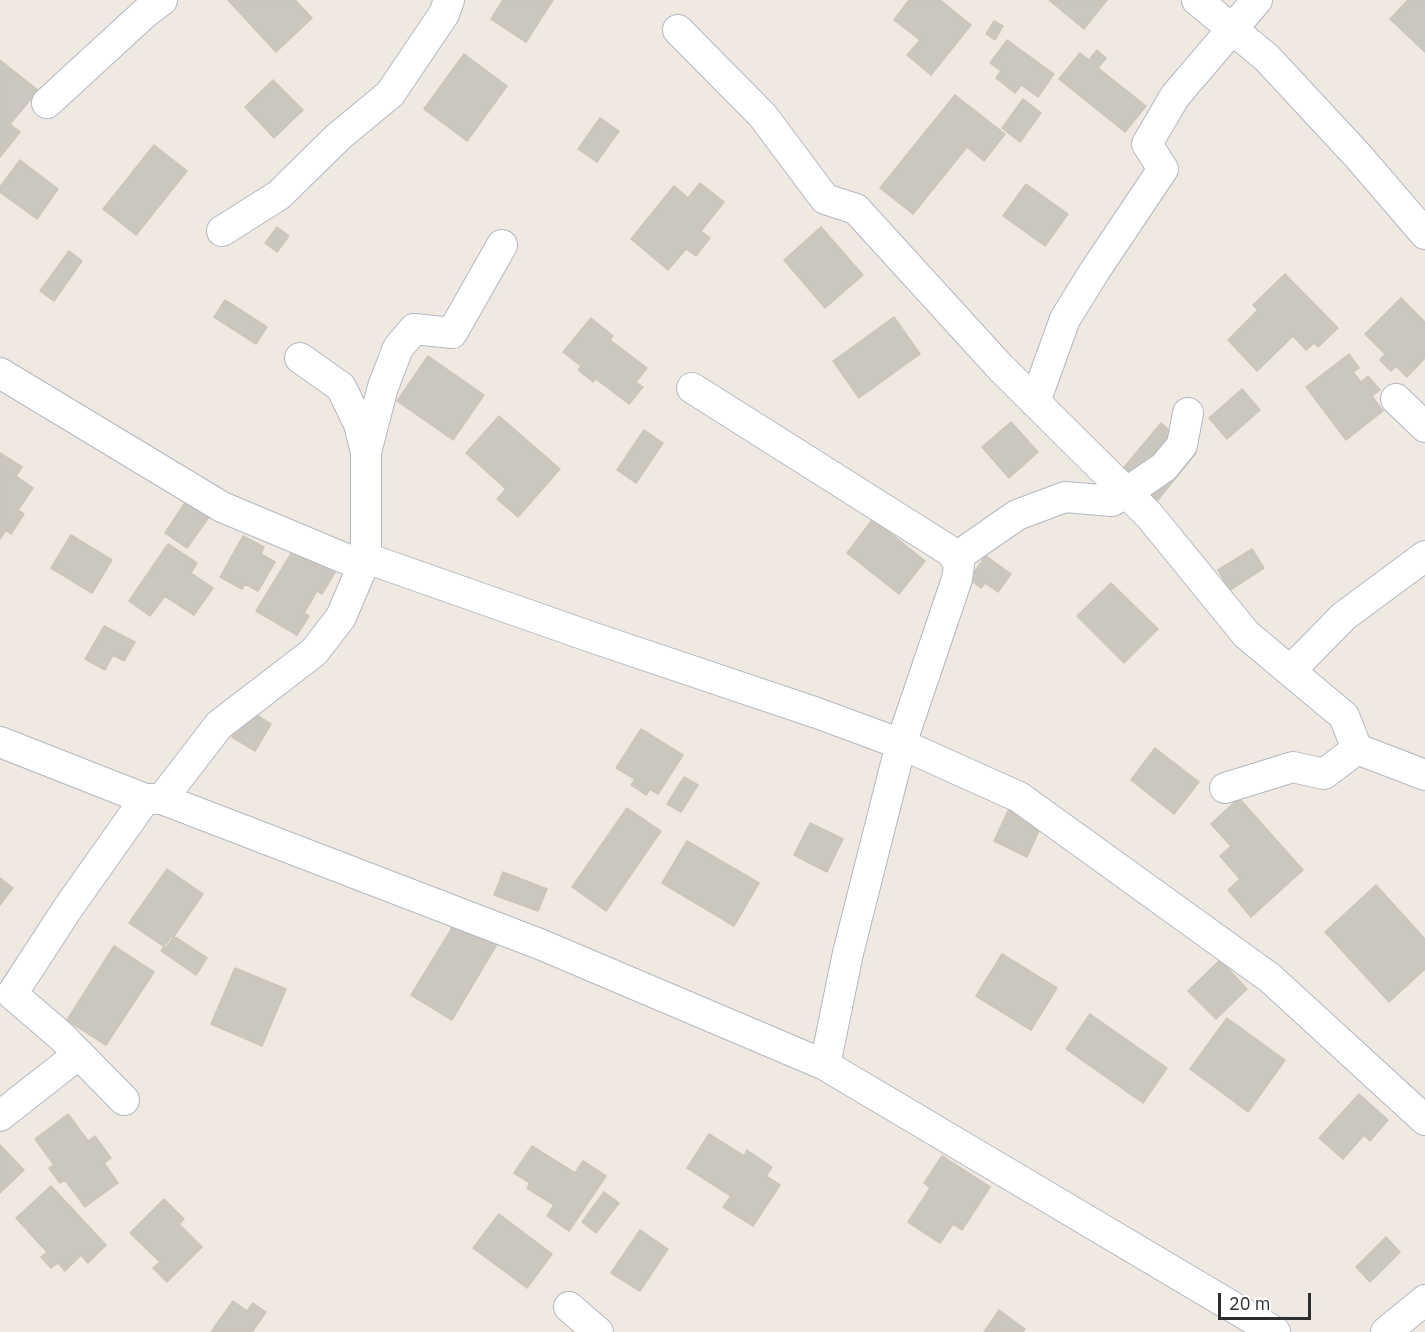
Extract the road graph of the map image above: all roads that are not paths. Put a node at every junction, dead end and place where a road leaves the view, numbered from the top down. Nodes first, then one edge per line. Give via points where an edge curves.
1 (162, 0) edge
2 (449, 0) edge
3 (1197, 0) edge
4 (1257, 0) edge
5 (678, 30) dead end
6 (1233, 30) junction
7 (47, 103) dead end
8 (222, 231) dead end
9 (1425, 234) edge
10 (502, 245) dead end
11 (300, 358) dead end
12 (0, 374) edge
13 (692, 388) dead end
14 (1396, 399) dead end
15 (1035, 402) junction
16 (1188, 413) dead end
17 (1425, 427) edge
18 (366, 452) junction
19 (1126, 493) junction
20 (1425, 556) edge
21 (366, 558) junction
22 (955, 558) junction
23 (1290, 671) junction
24 (0, 742) edge
25 (901, 744) junction
26 (1357, 749) junction
27 (1425, 775) edge
28 (1225, 788) dead end
29 (153, 799) junction
30 (79, 1054) junction
31 (825, 1065) junction
32 (124, 1100) dead end
33 (0, 1116) edge
34 (1425, 1120) edge
35 (1425, 1300) edge
36 (569, 1307) dead end
37 (598, 1332) edge
38 (1275, 1332) edge
39 (1386, 1332) edge

1 - 7 street
2 - 8 street via 444,14 390,94 338,137 279,195
3 - 6 street
4 - 6 street
5 - 15 street via 763,116 825,199 856,209
6 - 9 street via 1267,58
6 - 15 street via 1175,96 1148,144 1163,170 1065,319
10 - 18 street via 452,333 414,329 398,348
11 - 18 street via 341,387
12 - 21 street via 222,507 356,563
13 - 22 street via 953,553
14 - 17 street
15 - 19 street
16 - 19 street via 1182,445 1164,467
18 - 21 street
19 - 22 street via 1112,501 1065,497 1017,515
19 - 23 street via 1149,515 1246,634
20 - 23 street via 1344,616
21 - 25 street
21 - 29 street via 341,617 314,652 219,725
22 - 25 street via 959,565 957,579
23 - 26 street via 1344,716
24 - 29 street
25 - 31 street via 848,953
25 - 34 street via 1019,797 1270,978
26 - 27 street
26 - 28 street via 1324,774 1293,767
29 - 30 street via 68,908 12,994
29 - 31 street via 542,945
30 - 32 street
30 - 33 street
31 - 38 street
35 - 39 street
36 - 37 street

